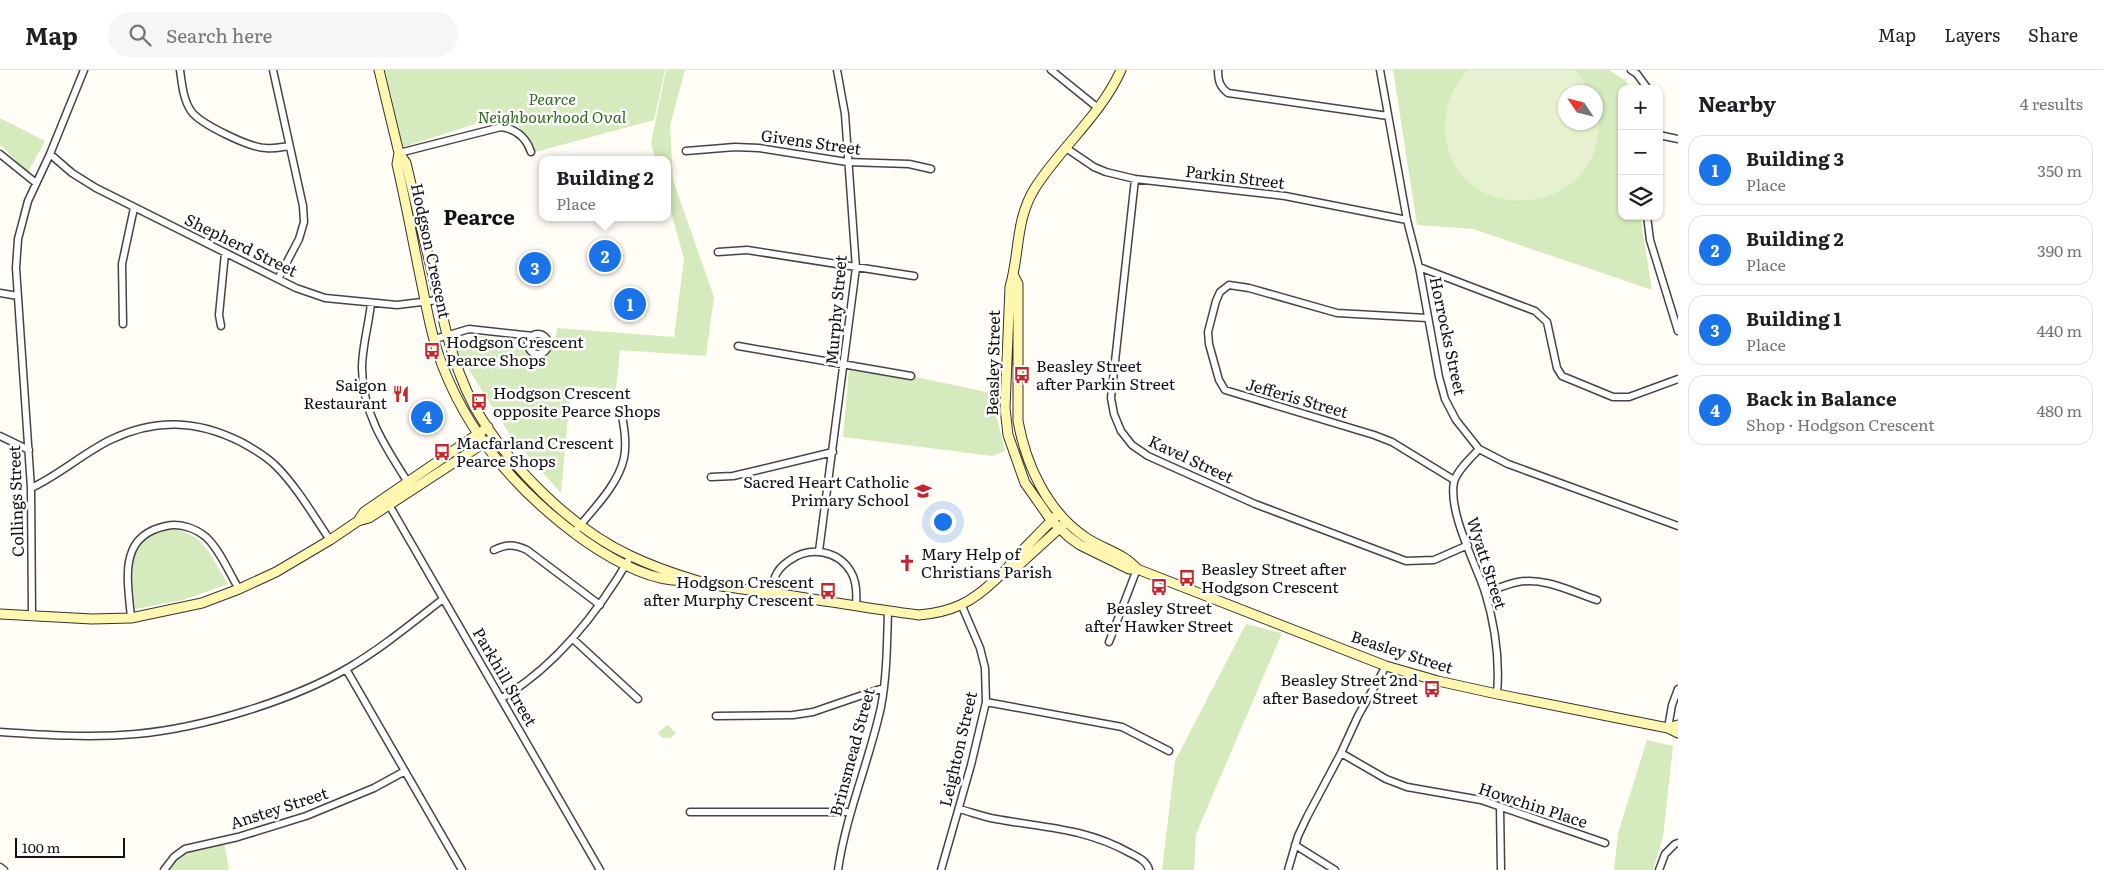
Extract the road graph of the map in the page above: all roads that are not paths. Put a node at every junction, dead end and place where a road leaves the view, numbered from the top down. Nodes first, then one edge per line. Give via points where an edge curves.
1 (84, 70) edge
2 (180, 70) edge
3 (272, 70) edge
4 (380, 70) edge
5 (837, 70) edge
6 (1051, 70) edge
7 (1121, 70) edge
8 (1218, 70) edge
9 (1380, 70) edge
10 (1636, 71) edge
11 (1645, 85) edge
12 (1098, 108) junction
13 (1388, 116) junction
14 (1663, 136) edge
15 (1678, 139) edge
16 (289, 146) junction
17 (1066, 148) junction
18 (686, 151) dead end
19 (531, 152) dead end
20 (399, 153) junction
21 (0, 154) edge
22 (50, 154) junction
23 (847, 162) junction
24 (932, 169) dead end
25 (1135, 179) junction
26 (36, 183) junction
27 (134, 208) junction
28 (1407, 220) junction
29 (1648, 220) edge
30 (718, 252) dead end
31 (225, 253) junction
32 (1419, 267) junction
33 (856, 268) junction
34 (1014, 274) junction
35 (914, 276) dead end
36 (278, 280) junction
37 (0, 293) edge
38 (18, 296) junction
39 (438, 300) junction
40 (426, 302) junction
41 (371, 303) junction
42 (1428, 318) junction
43 (123, 324) dead end
44 (221, 326) dead end
45 (1678, 331) edge
46 (447, 335) junction
47 (533, 336) dead end
48 (435, 339) junction
49 (738, 346) dead end
50 (845, 365) junction
51 (911, 376) dead end
52 (1678, 379) edge
53 (621, 410) dead end
54 (488, 428) junction
55 (478, 435) junction
56 (0, 436) edge
57 (494, 437) junction
58 (484, 444) junction
59 (1479, 449) junction
60 (29, 450) junction
61 (833, 452) junction
62 (711, 477) dead end
63 (1454, 480) junction
64 (411, 486) junction
65 (31, 488) junction
66 (387, 502) junction
67 (1058, 513) junction
68 (1051, 520) junction
69 (1066, 521) junction
70 (581, 524) junction
71 (1678, 526) edge
72 (1059, 528) junction
73 (574, 533) junction
74 (330, 540) junction
75 (1468, 545) junction
76 (494, 550) dead end
77 (819, 551) junction
78 (631, 556) junction
79 (626, 566) junction
80 (1009, 568) junction
81 (1137, 569) junction
82 (694, 580) junction
83 (239, 589) junction
84 (773, 593) junction
85 (1485, 593) junction
86 (443, 599) junction
87 (1597, 600) dead end
88 (600, 605) junction
89 (856, 606) junction
90 (962, 606) junction
91 (888, 611) junction
92 (0, 614) edge
93 (32, 615) junction
94 (132, 618) junction
95 (573, 639) junction
96 (1109, 642) dead end
97 (1386, 666) junction
98 (346, 669) junction
99 (884, 688) junction
100 (1678, 689) edge
101 (1497, 694) junction
102 (502, 698) junction
103 (638, 699) dead end
104 (986, 702) junction
105 (716, 716) dead end
106 (1678, 725) edge
107 (1668, 728) junction
108 (0, 732) edge
109 (1678, 733) edge
110 (1169, 750) dead end
111 (1341, 753) junction
112 (405, 771) junction
113 (1500, 807) junction
114 (959, 809) junction
115 (690, 812) dead end
116 (850, 812) junction
117 (1605, 843) dead end
118 (1678, 843) edge
119 (1295, 845) junction
120 (0, 867) edge
121 (4, 870) edge
122 (164, 870) edge
123 (462, 870) edge
124 (600, 870) edge
125 (838, 870) edge
126 (941, 870) edge
127 (1149, 870) edge
128 (1288, 870) edge
129 (1335, 870) edge
130 (1501, 870) edge
131 (1660, 870) edge

1 - 22 street, Collings Street
2 - 16 street via 185,98 200,121 254,146
3 - 16 street
4 - 20 street, Hodgson Crescent
5 - 23 street, Murphy Street via 845,114
6 - 12 street
7 - 12 street, Beasley Street
8 - 13 street via 1218,80 1228,93
9 - 13 street, Horrocks Street
10 - 11 street
12 - 17 street, Beasley Street
13 - 28 street, Horrocks Street
14 - 15 street
16 - 36 street via 304,222 300,239
17 - 25 street, Parkin Street via 1106,172
17 - 34 street, Beasley Street via 1035,188 1023,211
18 - 23 street, Givens Street via 760,148
19 - 20 street via 519,134 501,127
20 - 39 street, Hodgson Crescent via 406,163
20 - 40 street, Hodgson Crescent via 397,164
21 - 26 street
22 - 26 street, Collings Street
22 - 27 street, Shepherd Street via 72,173
23 - 24 street, Givens Street via 908,164
23 - 33 street, Murphy Street
25 - 28 street, Parkin Street via 1285,196
25 - 75 street, Kavel Street via 1111,398 1121,431 1132,445 1148,456 1255,504 1406,561 1434,560
26 - 38 street, Collings Street via 18,239
27 - 31 street, Shepherd Street
27 - 43 street via 122,264
28 - 32 street, Horrocks Street
29 - 45 street via 1650,240
30 - 33 street via 746,250
31 - 36 street, Shepherd Street
31 - 44 street via 219,315
32 - 42 street, Horrocks Street
32 - 52 street via 1542,316 1547,322 1557,368 1562,376 1613,397 1629,397
33 - 35 street
33 - 50 street, Murphy Street
34 - 67 street, Beasley Street via 1018,284 1018,421 1035,476
34 - 68 street, Beasley Street via 1010,287 1005,388 1008,435 1024,483
36 - 41 street, Shepherd Street via 325,298
37 - 38 street
38 - 60 street, Collings Street
39 - 40 street, Shepherd Street
39 - 46 street, Hodgson Crescent
40 - 41 street, Shepherd Street
40 - 48 street, Hodgson Crescent
41 - 64 street via 362,368 371,417 379,437
42 - 59 street, Horrocks Street via 1445,399 1456,420
42 - 63 street, Jefferis Street via 1337,312 1229,285 1220,292 1216,301 1208,332 1209,344 1225,390 1392,442
46 - 47 street via 469,329
46 - 48 street
46 - 54 street, Hodgson Crescent via 464,385
48 - 55 street, Hodgson Crescent via 443,367
49 - 50 street
50 - 51 street
50 - 61 street, Murphy Street
53 - 70 street via 625,448 620,471
54 - 55 street
54 - 57 street, Hodgson Crescent
55 - 58 street, Hodgson Crescent
55 - 64 street
56 - 60 street
57 - 58 street
57 - 70 street, Hodgson Crescent via 538,487
58 - 64 street
58 - 73 street, Hodgson Crescent via 529,496
59 - 63 street
59 - 71 street, Horrocks Street via 1508,464
60 - 65 street, Collings Street
61 - 62 street via 733,476
61 - 77 street, Murphy Street
63 - 75 street, Wyatt Street via 1454,505
64 - 66 street
65 - 74 street via 108,441 135,429 163,424 200,427 216,430 254,449 274,464 286,476
65 - 93 street, Collings Street
66 - 74 street via 364,512 358,521
66 - 86 street, Parkhill Street
67 - 68 street, Hodgson Crescent
67 - 69 street, Beasley Street
68 - 72 street, Beasley Street
68 - 80 street, Hodgson Crescent
69 - 72 street, Hodgson Crescent
69 - 81 street, Beasley Street via 1086,538 1131,562
70 - 73 street
70 - 78 street, Hodgson Crescent
72 - 80 street, Hodgson Crescent via 1018,566
72 - 81 street, Beasley Street via 1080,546 1129,569
73 - 79 street, Hodgson Crescent
74 - 83 street via 276,572
75 - 85 street, Wyatt Street
76 - 88 street via 515,545 527,550
77 - 84 street via 799,554 784,564 775,577
77 - 89 street via 831,554 851,571 856,587
78 - 79 street
78 - 82 street, Hodgson Crescent
79 - 82 street, Hodgson Crescent via 678,582
79 - 88 street
80 - 90 street, Hodgson Crescent
81 - 96 street
81 - 97 street, Beasley Street
82 - 84 street, Hodgson Crescent
83 - 94 street via 202,603
83 - 94 street via 207,538 183,526 157,528 135,544 130,556
84 - 89 street, Hodgson Crescent
85 - 87 street via 1518,582 1533,581
85 - 101 street, Wyatt Street via 1499,666
86 - 98 street via 378,649
86 - 102 street, Parkhill Street
88 - 95 street
89 - 91 street, Hodgson Crescent
90 - 91 street, Hodgson Crescent via 941,613 919,615
90 - 104 street, Leighton Street via 985,668
91 - 99 street, Brinsmead Street
92 - 93 street
93 - 94 street
95 - 102 street via 530,680
95 - 103 street
97 - 101 street, Beasley Street
97 - 111 street
98 - 108 street via 252,709 188,726 90,737
98 - 112 street
99 - 105 street via 813,712
99 - 116 street, Brinsmead Street
100 - 107 street
101 - 107 street, Beasley Street
102 - 124 street, Parkhill Street
104 - 110 street via 1122,727
104 - 114 street, Leighton Street
106 - 107 street, Beasley Street
107 - 109 street, Beasley Street
111 - 113 street, Howchin Place via 1386,779 1407,787 1481,800
111 - 119 street
112 - 122 street, Anstey Street via 306,816 185,849
112 - 123 street
113 - 117 street, Howchin Place
113 - 130 street
114 - 126 street, Leighton Street
114 - 127 street via 994,819 1096,836 1141,859
115 - 116 street
116 - 125 street, Brinsmead Street
118 - 131 street via 1665,854
119 - 128 street
119 - 129 street
120 - 121 street

